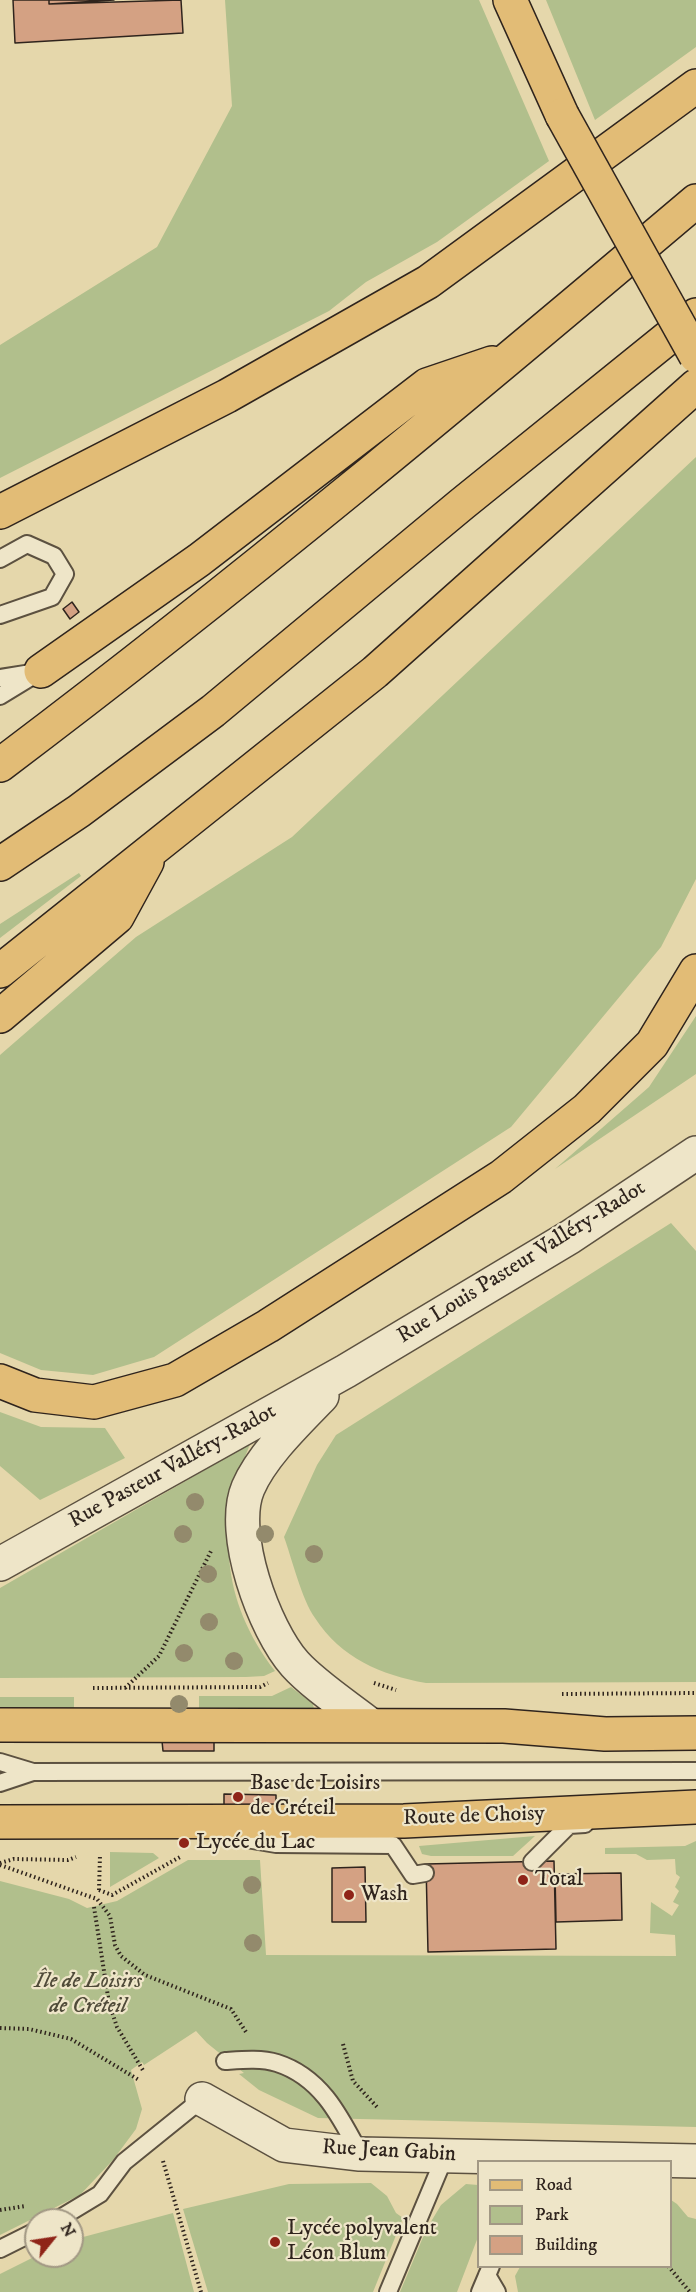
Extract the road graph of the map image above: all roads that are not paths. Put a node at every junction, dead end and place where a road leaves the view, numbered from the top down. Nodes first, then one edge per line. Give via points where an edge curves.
1 (510, 0) edge
2 (696, 86) edge
3 (696, 201) edge
4 (696, 315) edge
5 (696, 356) edge
6 (511, 357) junction
7 (696, 386) edge
8 (0, 512) edge
9 (0, 559) edge
10 (0, 615) edge
11 (41, 671) junction
12 (0, 678) edge
13 (0, 696) edge
14 (0, 765) edge
15 (154, 850) junction
16 (0, 864) edge
17 (0, 971) edge
18 (696, 971) edge
19 (0, 1016) edge
20 (696, 1153) edge
21 (346, 1371) junction
22 (0, 1381) edge
23 (0, 1564) edge
24 (369, 1724) junction
25 (0, 1725) edge
26 (696, 1733) edge
27 (0, 1762) edge
28 (696, 1771) edge
29 (33, 1773) junction
30 (0, 1784) edge
31 (696, 1808) edge
32 (0, 1822) edge
33 (398, 1833) junction
34 (532, 1862) dead end
35 (425, 1873) dead end
36 (225, 2061) dead end
37 (202, 2099) joint
38 (360, 2154) junction
39 (445, 2156) junction
40 (538, 2160) edge
41 (672, 2161) edge
42 (696, 2161) edge
43 (77, 2208) edge
44 (24, 2237) edge
45 (0, 2249) edge
46 (489, 2271) edge
47 (388, 2292) edge
48 (480, 2292) edge
49 (497, 2292) edge

1 - 5 main road, bridge via 562,115
2 - 8 main road via 428,282 227,396
3 - 6 main road
4 - 16 main road via 213,711 79,811
6 - 11 main road via 427,385 199,560
6 - 14 main road via 155,648
7 - 15 main road via 375,672
9 - 10 lane via 27,544 54,556 65,574 52,597
11 - 12 lane
11 - 13 lane
15 - 17 main road
15 - 19 main road via 117,917
18 - 22 main road via 652,1044 587,1109 501,1177 268,1326 175,1380 94,1402 35,1395
20 - 21 street, Rue Louis Pasteur Valléry-Radot via 570,1237
21 - 23 street, Rue Pasteur Valléry-Radot
21 - 24 street via 282,1437 248,1489 243,1543 263,1613 295,1664
24 - 25 main road
24 - 26 main road via 504,1726 605,1734
27 - 29 lane, Route de Choisy
28 - 29 lane, Route de Choisy
29 - 30 lane, Route de Choisy
31 - 33 main road, Route de Choisy
31 - 34 lane via 665,1822 569,1825
32 - 33 main road, Route de Choisy via 201,1820
33 - 35 lane via 413,1875
36 - 38 lane via 275,2062 296,2072 335,2105
37 - 38 street, Rue Jean Gabin via 284,2145
37 - 43 lane via 124,2162 100,2194
38 - 39 street, Rue Jean Gabin
39 - 40 street, Rue Jean Gabin
39 - 47 lane
41 - 42 street, Rue Jean Gabin
44 - 45 lane
46 - 48 lane
46 - 49 lane

